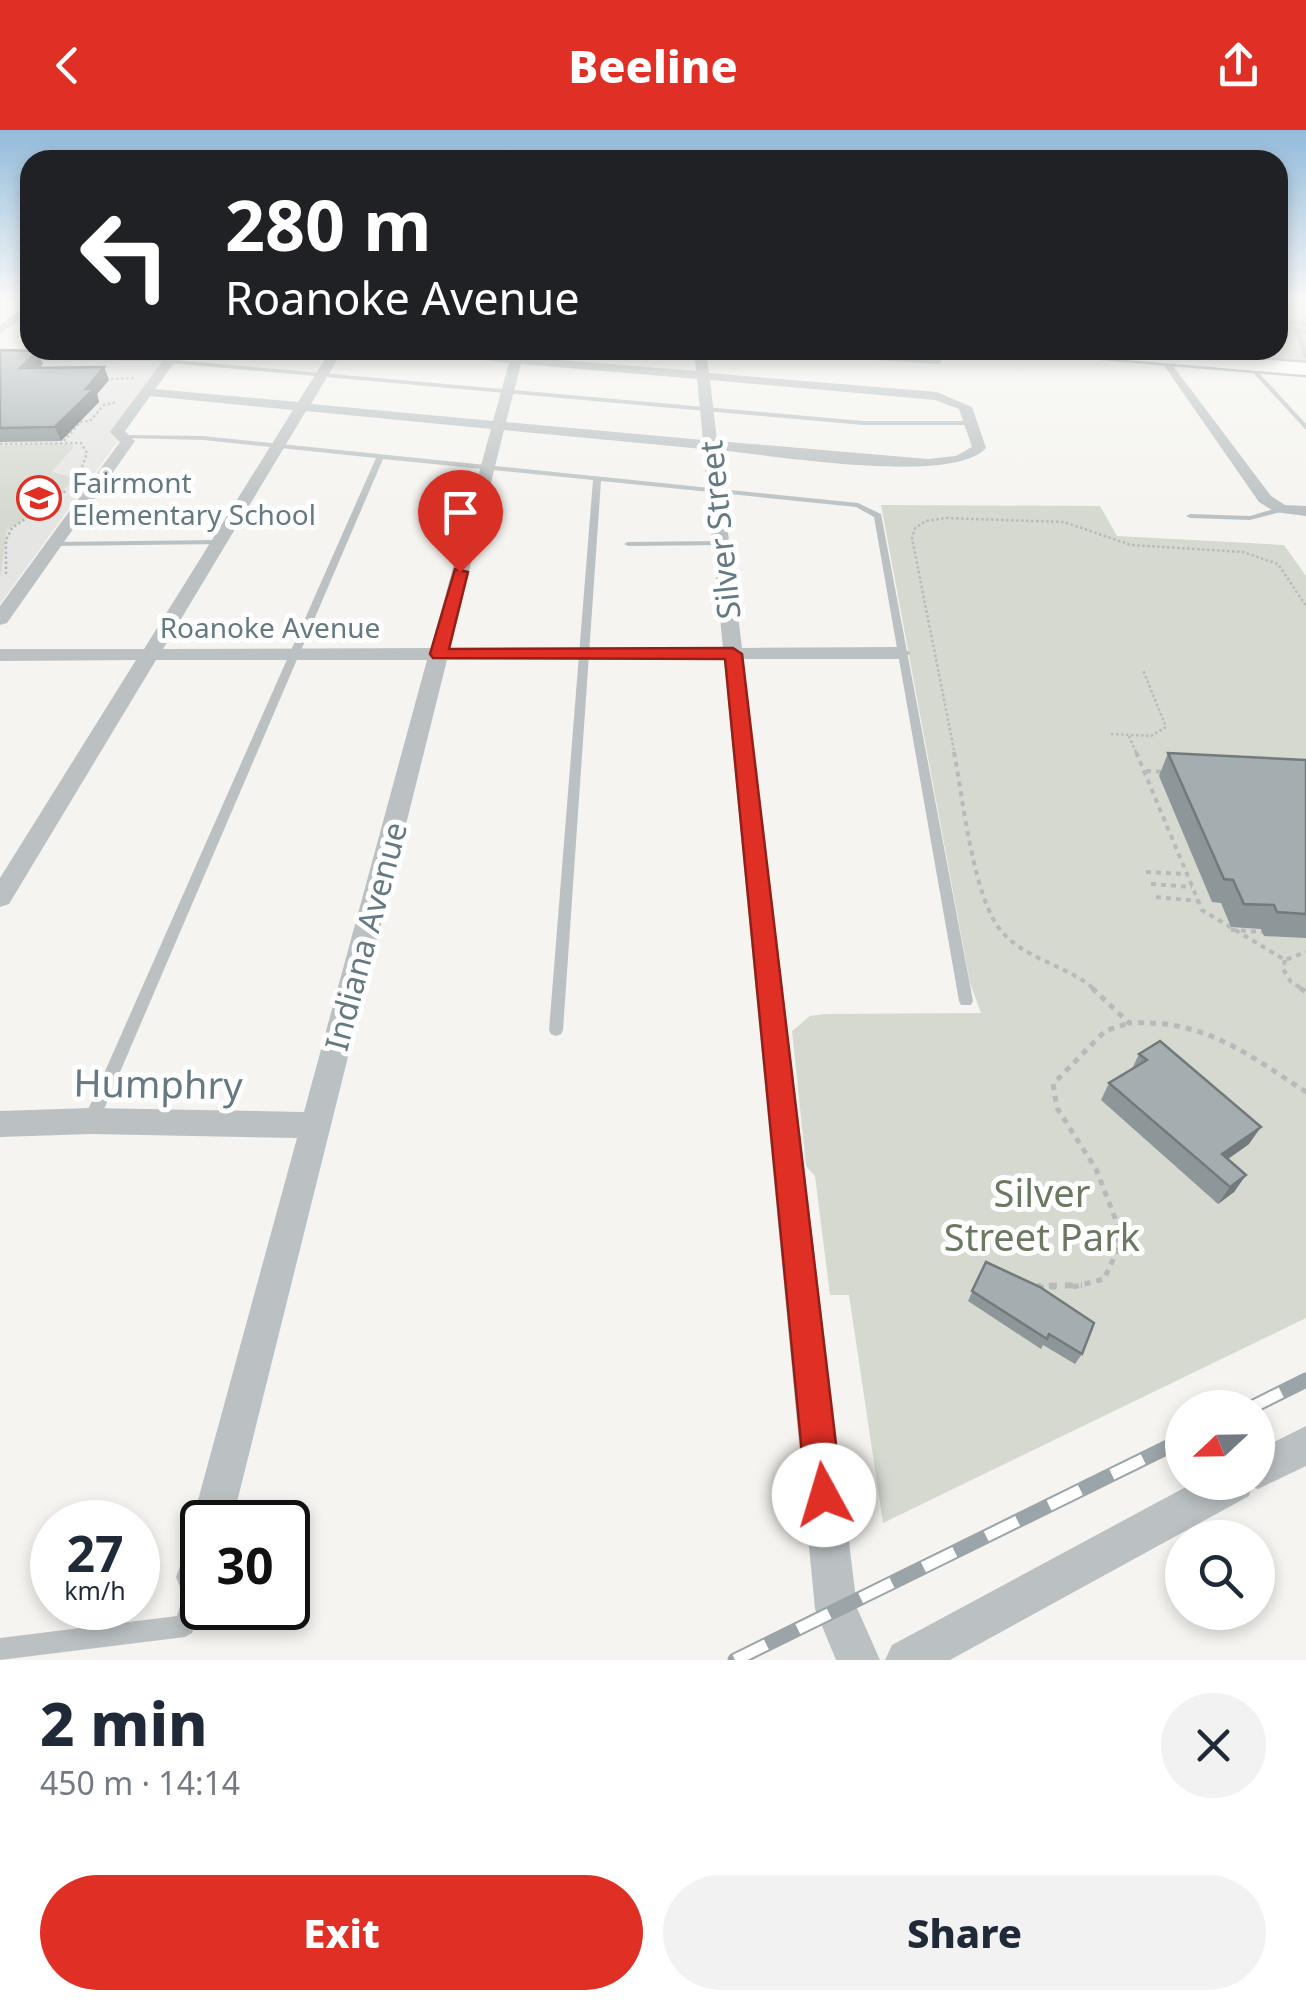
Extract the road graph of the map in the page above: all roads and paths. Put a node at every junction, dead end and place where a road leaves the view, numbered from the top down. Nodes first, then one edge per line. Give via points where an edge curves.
1 (160, 371) edge
2 (298, 371) edge
3 (323, 371) edge
4 (513, 371) edge
5 (702, 371) edge
6 (765, 371) edge
7 (1172, 371) edge
8 (1255, 371) edge
9 (321, 374) junction
10 (111, 379) dead end
11 (147, 386) junction
12 (508, 391) junction
13 (130, 399) dead end
14 (300, 407) junction
15 (706, 408) junction
16 (972, 423) junction
17 (499, 426) junction
18 (1306, 428) edge
19 (127, 438) junction
20 (64, 441) junction
21 (0, 444) edge
22 (278, 445) junction
23 (710, 446) junction
24 (380, 456) junction
25 (488, 467) junction
26 (597, 478) junction
27 (715, 491) junction
28 (1292, 510) edge
29 (1190, 516) dead end
30 (218, 542) junction
31 (721, 543) junction
32 (53, 544) junction
33 (628, 544) dead end
34 (0, 582) edge
35 (1306, 606) edge
36 (0, 619) edge
37 (0, 654) edge
38 (149, 654) junction
39 (292, 654) junction
40 (439, 654) junction
41 (584, 654) junction
42 (733, 654) junction
43 (901, 654) junction
44 (1143, 670) dead end
45 (1111, 734) dead end
46 (1129, 736) junction
47 (1144, 771) junction
48 (1180, 772) edge
49 (1146, 872) dead end
50 (1187, 874) junction
51 (1151, 884) dead end
52 (1192, 887) junction
53 (1156, 897) dead end
54 (0, 898) edge
55 (1198, 901) junction
56 (1228, 929) junction
57 (1267, 932) dead end
58 (1306, 952) edge
59 (1285, 960) junction
60 (1306, 992) edge
61 (966, 1001) dead end
62 (1129, 1023) junction
63 (556, 1030) dead end
64 (1306, 1092) edge
65 (92, 1121) junction
66 (0, 1124) edge
67 (316, 1125) junction
68 (1034, 1298) edge
69 (1306, 1445) edge
70 (1275, 1461) edge
71 (218, 1500) edge
72 (1202, 1500) edge
73 (180, 1627) edge
74 (0, 1649) edge
75 (858, 1660) edge
76 (907, 1660) edge

1 - 11 street
2 - 9 lane
3 - 9 street
4 - 12 street, Indiana Avenue
5 - 15 street, Silver Street
6 - 16 street via 946,398 965,407
7 - 28 street via 1266,500
8 - 18 lane
9 - 12 lane
9 - 14 street
10 - 11 path via 137,376
11 - 14 street
11 - 19 street via 116,432
12 - 15 lane
12 - 17 street, Indiana Avenue
13 - 20 path via 104,405
14 - 17 street
14 - 22 street
15 - 16 lane via 875,423
15 - 23 street, Silver Street
16 - 23 street via 977,452 962,460 906,462
17 - 23 street
17 - 25 street, Indiana Avenue
19 - 22 lane
19 - 32 street
20 - 21 path
20 - 34 path via 86,449 79,476 64,494 12,528
22 - 24 lane
22 - 30 street
23 - 27 street, Silver Street
24 - 25 lane
24 - 39 lane
25 - 26 lane
25 - 40 street, Indiana Avenue
26 - 27 lane
26 - 41 lane
27 - 31 street, Silver Street
27 - 43 lane via 874,510
28 - 29 lane via 1260,517
30 - 32 lane
30 - 38 street
31 - 33 lane
31 - 42 street, Silver Street
32 - 36 street
35 - 62 path via 1278,564 1255,554 1132,545 1064,522 946,518 915,528 984,902 1002,932 1033,957 1090,985
37 - 38 street, Roanoke Avenue
38 - 39 street, Roanoke Avenue
38 - 54 street
39 - 40 street, Roanoke Avenue
39 - 65 lane
40 - 41 street, Roanoke Avenue
40 - 67 street, Indiana Avenue
41 - 42 street, Roanoke Avenue
41 - 63 lane
42 - 43 street, Roanoke Avenue
42 - 75 street, Silver Street via 836,1609
43 - 61 lane
44 - 46 path via 1166,727 1151,736
45 - 46 path
46 - 47 path
47 - 48 path
47 - 50 path
49 - 50 path
50 - 52 path
51 - 52 path
52 - 55 path
53 - 55 path
55 - 56 path
56 - 57 path
56 - 59 path
58 - 59 path
59 - 60 path via 1291,982
62 - 64 path via 1162,1018 1193,1026
62 - 68 path via 1105,1031 1053,1084 1057,1108 1096,1169 1119,1247 1104,1278 1070,1288 1038,1286
65 - 66 street, Humphry
65 - 67 street, Humphry
67 - 71 street, Indiana Avenue
69 - 70 street
72 - 76 street
73 - 74 lane

